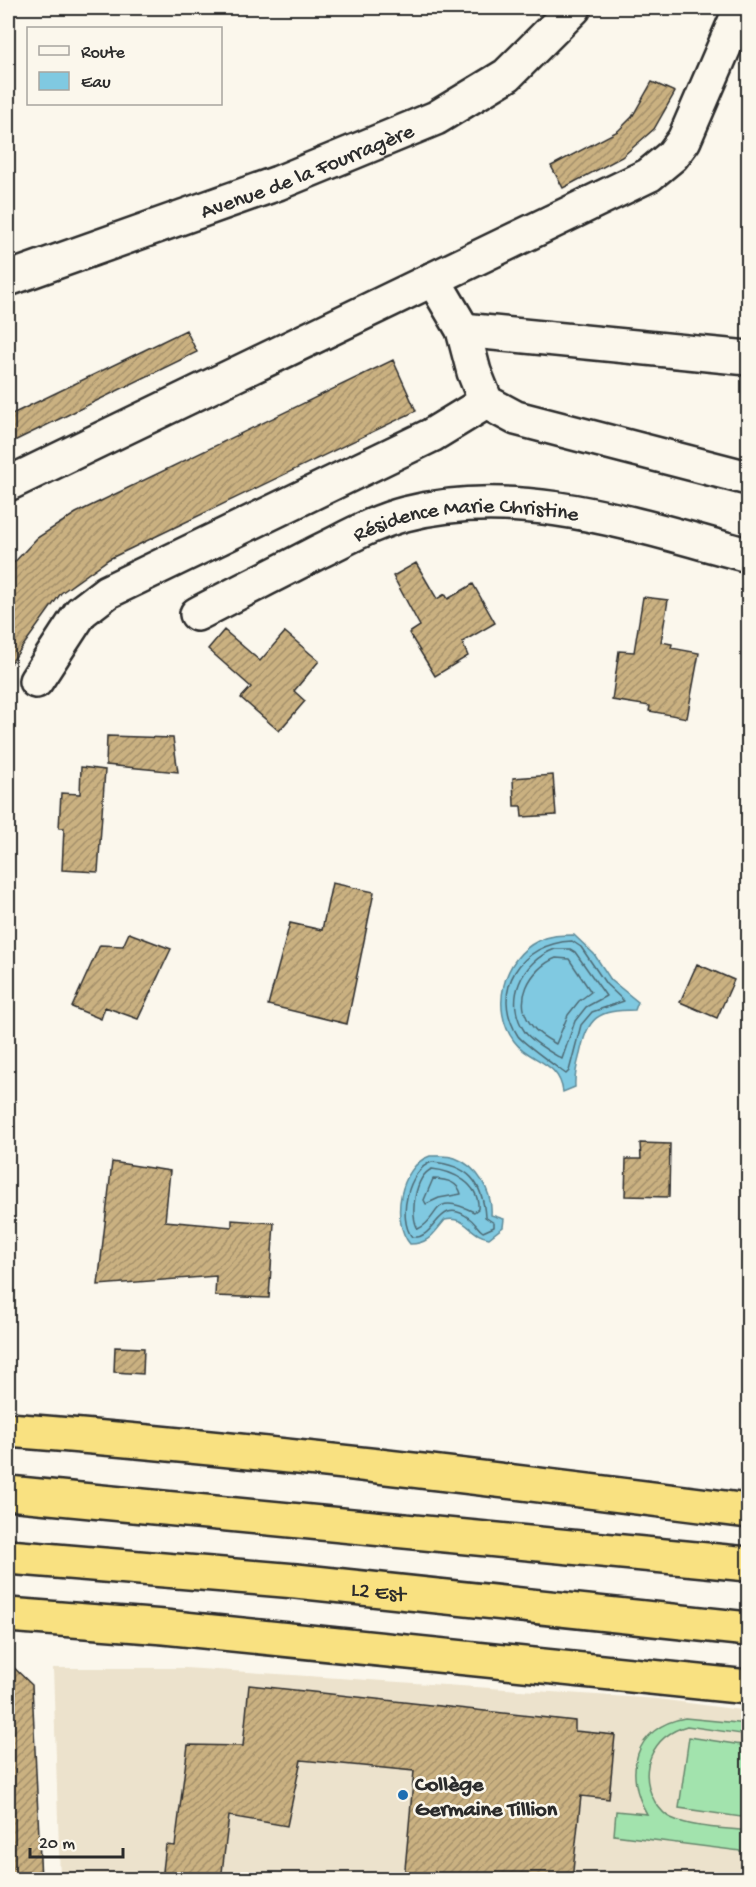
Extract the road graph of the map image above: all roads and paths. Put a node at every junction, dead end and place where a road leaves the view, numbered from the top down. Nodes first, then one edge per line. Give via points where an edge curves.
1 (574, 8) edge
2 (741, 8) edge
3 (8, 279) edge
4 (433, 279) junction
5 (463, 330) junction
6 (748, 358) edge
7 (486, 402) junction
8 (748, 478) edge
9 (8, 484) edge
10 (748, 555) edge
11 (197, 614) dead end
12 (36, 681) dead end
13 (8, 1430) edge
14 (8, 1493) edge
15 (748, 1511) edge
16 (8, 1557) edge
17 (748, 1563) edge
18 (8, 1615) edge
19 (748, 1629) edge
20 (748, 1686) edge

1 - 3 street, Avenue de la Fourragère via 507,75 436,118 278,183
2 - 4 street via 684,140 672,156 649,175
4 - 5 street
4 - 9 street
5 - 6 street
5 - 7 street
7 - 8 street via 516,418
7 - 12 street via 432,435 106,592 81,612
10 - 11 street, Résidence Marie Christine via 598,516 532,505 469,505 406,513 374,524
13 - 15 highway via 504,1480
14 - 17 highway
16 - 19 highway, L2 Est via 297,1581
18 - 20 highway

